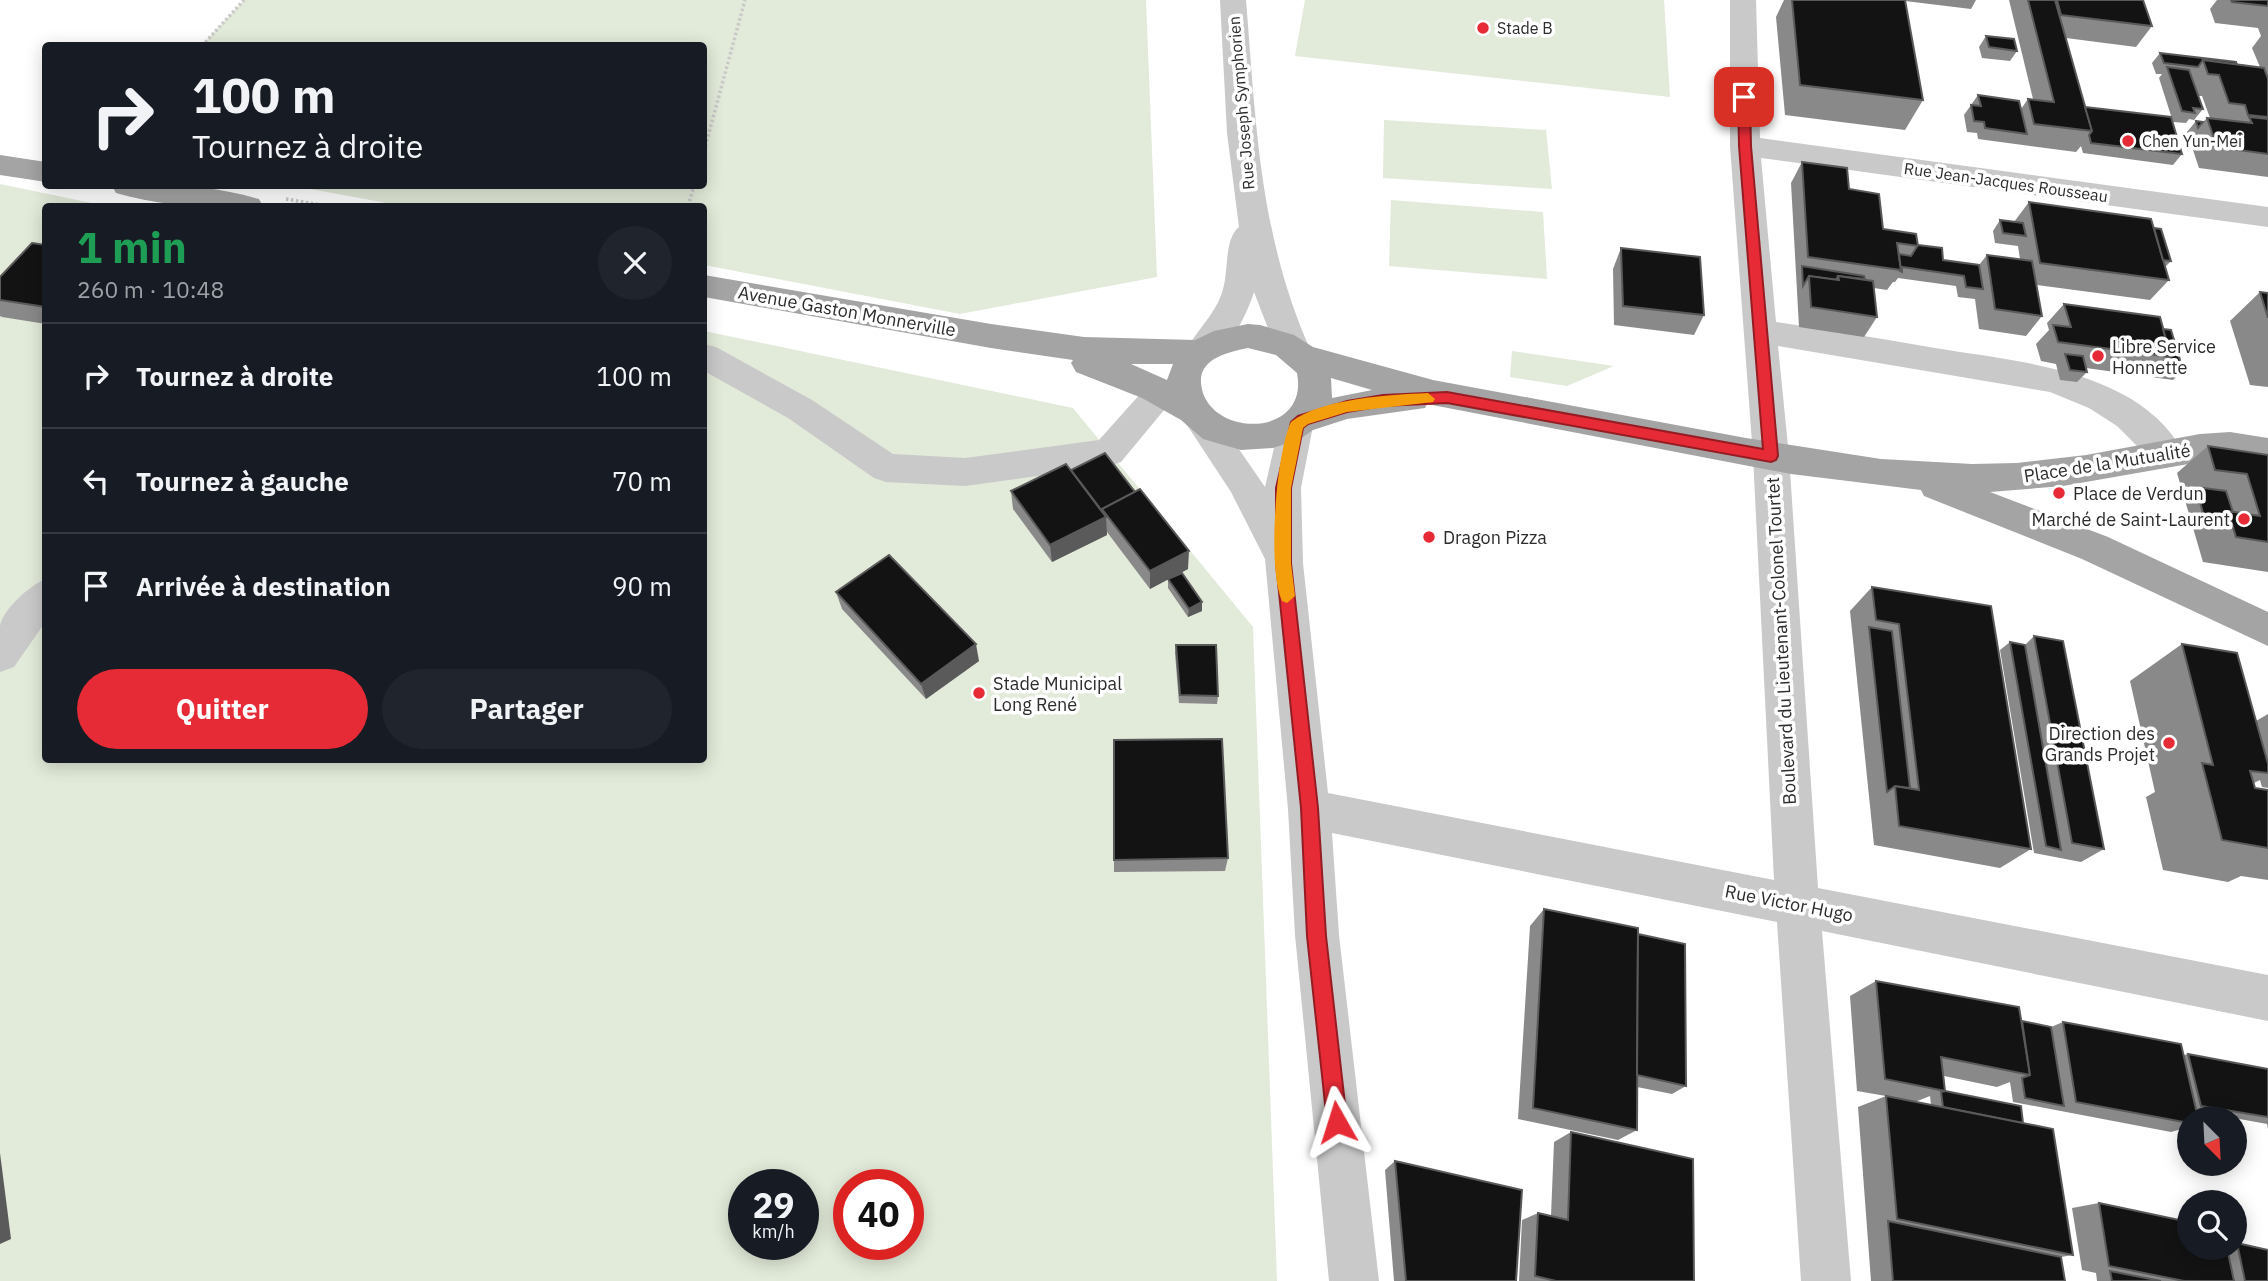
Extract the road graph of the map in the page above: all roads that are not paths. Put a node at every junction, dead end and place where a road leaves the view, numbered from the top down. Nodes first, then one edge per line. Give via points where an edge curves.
1 (1233, 0) edge
2 (1743, 0) edge
3 (1745, 146) junction
4 (0, 165) edge
5 (42, 171) edge
6 (145, 189) edge
7 (229, 203) edge
8 (1250, 205) junction
9 (2268, 217) edge
10 (707, 287) edge
11 (1761, 331) junction
12 (991, 337) junction
13 (1201, 349) junction
14 (1297, 352) junction
15 (707, 358) edge
16 (1447, 398) junction
17 (1185, 408) junction
18 (1300, 423) junction
19 (2268, 452) edge
20 (2166, 453) junction
21 (1771, 456) junction
22 (1913, 477) junction
23 (1283, 563) junction
24 (42, 599) edge
25 (2268, 629) edge
26 (0, 654) edge
27 (1309, 808) junction
28 (1798, 905) junction
29 (2268, 998) edge
30 (1354, 1281) edge
31 (1826, 1281) edge

1 - 8 street, Rue Joseph Symphorien
2 - 3 street, Boulevard du Lieutenant-Colonel Tourtet
3 - 9 street, Rue Jean-Jacques Rousseau
3 - 11 street, Boulevard du Lieutenant-Colonel Tourtet
4 - 5 main road
6 - 7 main road
8 - 13 street, Rue Joseph Symphorien via 1235,309
8 - 14 street, Rue Joseph Symphorien via 1276,316
10 - 12 main road, Avenue Gaston Monnerville
11 - 20 street via 2079,388 2123,411
11 - 21 street, Boulevard du Lieutenant-Colonel Tourtet
12 - 13 main road, Avenue Gaston Monnerville via 1117,352
12 - 17 main road, Avenue Gaston Monnerville via 1120,371
13 - 14 main road via 1248,336 1264,337
13 - 17 main road via 1189,362 1181,386
14 - 16 main road via 1382,382
14 - 18 main road via 1311,368 1318,395
15 - 17 street via 800,409 886,468 965,472 1109,452
16 - 18 main road via 1365,403
16 - 21 main road
17 - 18 main road via 1223,433 1248,438 1274,435
17 - 23 street via 1235,466 1262,510
18 - 23 street via 1283,488
19 - 20 main road, Place de la Mutualité via 2230,446
20 - 22 main road, Place de la Mutualité via 2018,477
21 - 22 main road
21 - 28 street, Boulevard du Lieutenant-Colonel Tourtet
22 - 25 main road via 2095,548
23 - 27 street
24 - 26 street
27 - 28 street, Rue Victor Hugo
27 - 30 street via 1317,936
28 - 29 street, Rue Victor Hugo
28 - 31 street, Boulevard du Lieutenant-Colonel Tourtet

